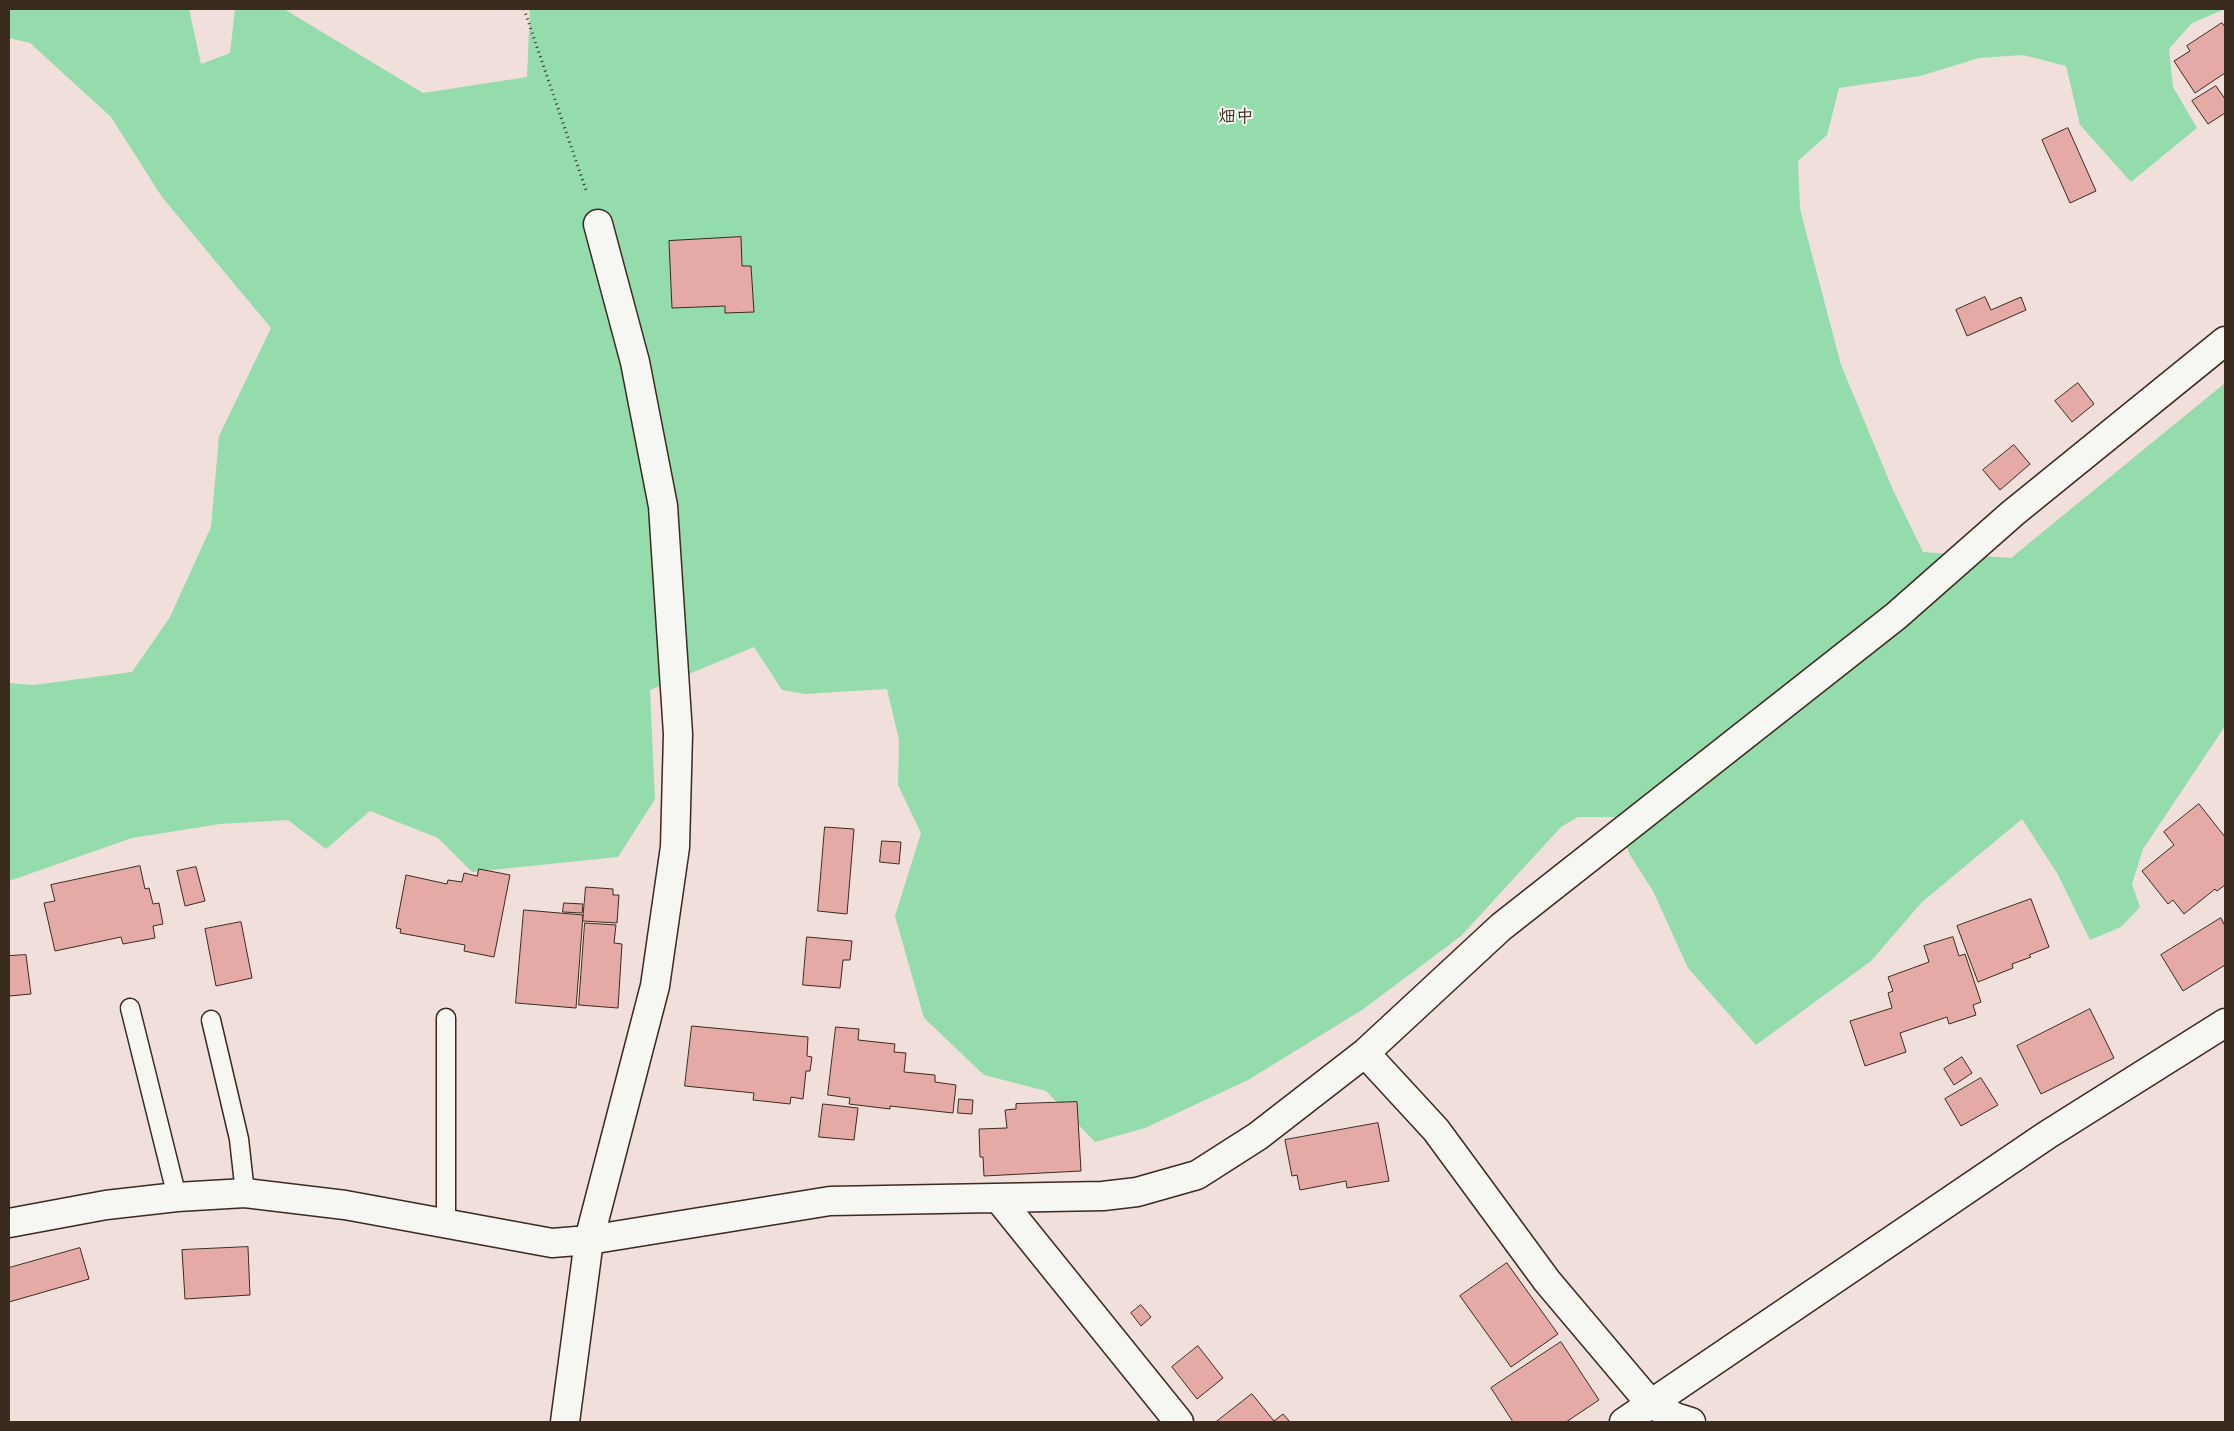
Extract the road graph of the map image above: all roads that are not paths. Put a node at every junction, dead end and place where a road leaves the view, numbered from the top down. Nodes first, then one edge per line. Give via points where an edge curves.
1 (598, 224) road end
2 (2225, 341) edge
3 (130, 1008) dead end
4 (446, 1018) dead end
5 (212, 1020) dead end
6 (2225, 1023) edge
7 (1365, 1053) junction
8 (245, 1193) junction
9 (177, 1197) junction
10 (999, 1199) junction
11 (9, 1223) edge
12 (446, 1225) junction
13 (589, 1240) junction
14 (1650, 1403) junction
15 (565, 1422) edge
16 (1179, 1422) edge
17 (1624, 1422) edge
18 (1691, 1422) edge

1 - 13 street via 636,362 663,506 678,734 675,847 663,946
2 - 7 street via 2013,513 1896,616 1501,927
3 - 9 lane
4 - 12 lane
5 - 8 lane via 239,1139
6 - 14 street via 2047,1135
7 - 10 street via 1258,1136 1197,1175 1137,1192
7 - 14 street via 1436,1130 1547,1281
8 - 9 street
8 - 12 street via 345,1205
9 - 11 street via 106,1205
10 - 13 street via 830,1201
10 - 16 street
12 - 13 street via 552,1243
13 - 15 street
14 - 17 street
14 - 18 street

